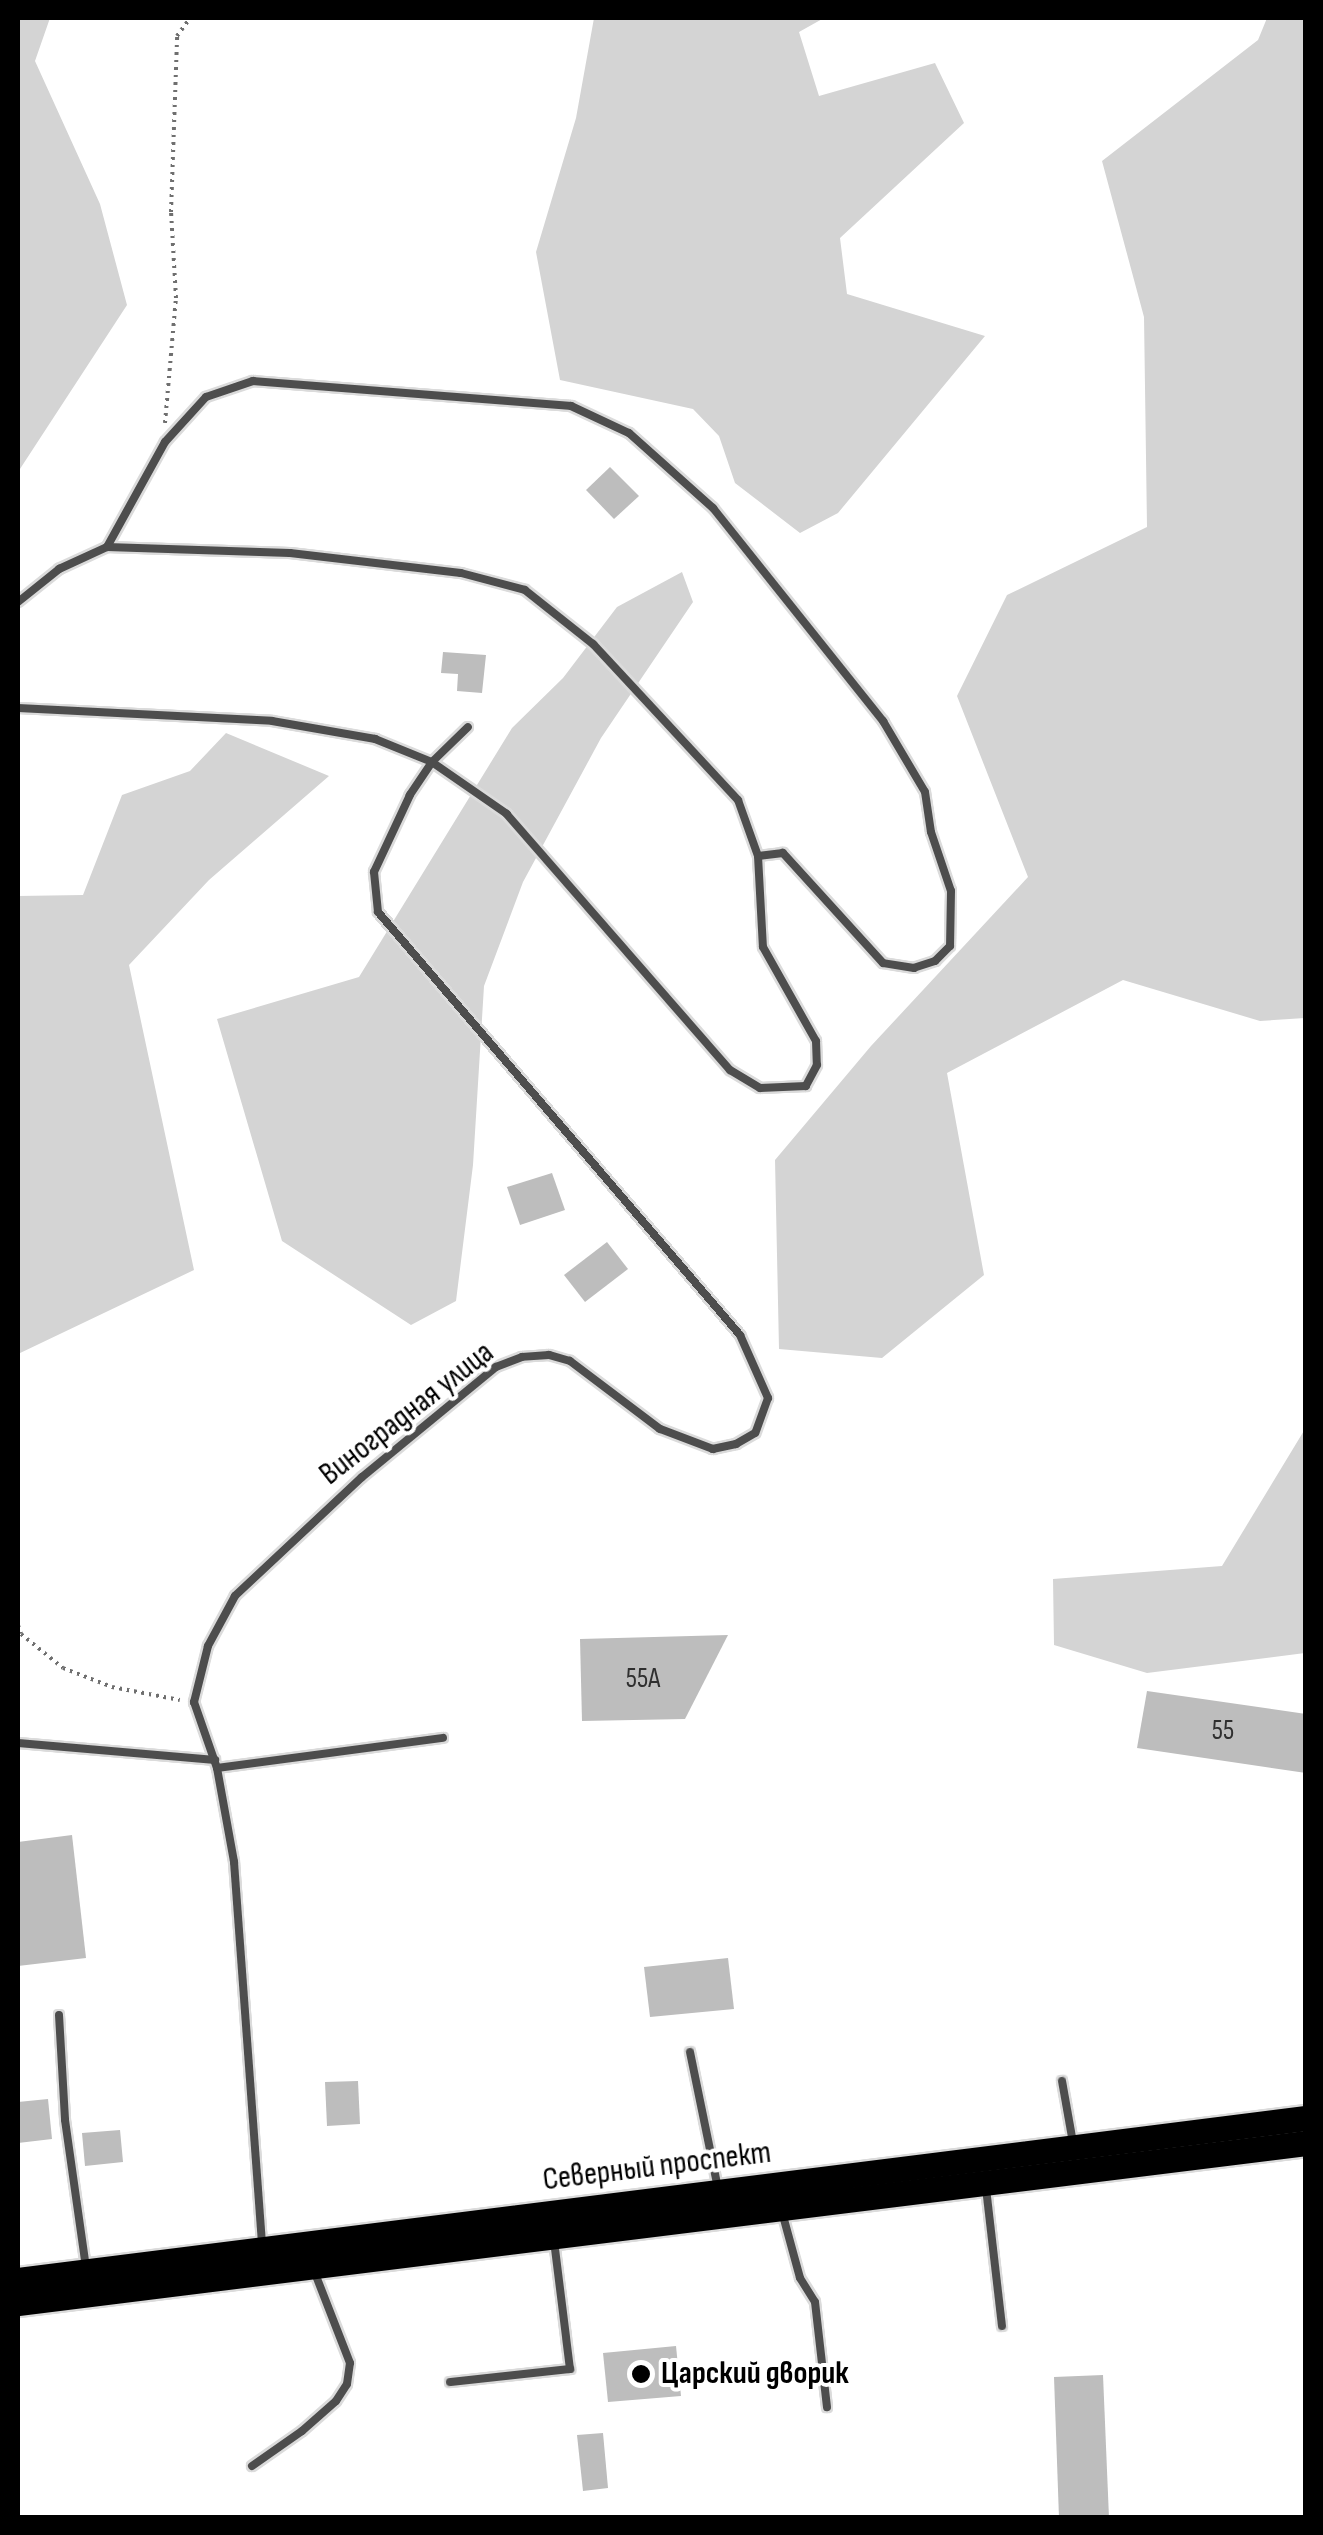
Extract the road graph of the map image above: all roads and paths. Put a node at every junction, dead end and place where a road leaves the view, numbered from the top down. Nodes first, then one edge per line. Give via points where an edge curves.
1 (190, 18) edge
2 (165, 442) junction
3 (106, 547) junction
4 (18, 602) edge
5 (18, 708) edge
6 (468, 727) dead end
7 (432, 762) junction
8 (758, 856) junction
9 (18, 1624) edge
10 (194, 1702) junction
11 (443, 1738) dead end
12 (18, 1743) edge
13 (216, 1764) junction
14 (59, 2014) dead end
15 (690, 2052) dead end
16 (1062, 2081) dead end
17 (1306, 2118) edge
18 (1306, 2143) edge
19 (1074, 2147) junction
20 (986, 2184) junction
21 (718, 2192) junction
22 (782, 2207) junction
23 (553, 2237) junction
24 (263, 2250) junction
25 (313, 2268) junction
26 (86, 2272) junction
27 (18, 2280) edge
28 (18, 2303) edge
29 (1002, 2326) dead end
30 (450, 2382) dead end
31 (827, 2408) dead end
32 (252, 2466) dead end

1 - 2 path via 177,36 171,212 176,298
2 - 3 lane
2 - 8 lane via 206,396 253,380 570,406 629,433 713,508 883,721 925,792 951,892 950,946 936,961 914,968 883,963 783,854
3 - 4 lane via 59,569
3 - 8 lane via 290,552 460,572 525,590 593,644 738,800
5 - 7 lane via 272,721 375,739
6 - 7 lane, Виноградная улица
7 - 8 lane via 507,814 730,1070 760,1088 787,1090 806,1086 818,1065 816,1042 763,947
7 - 10 lane, Виноградная улица via 374,872 378,912 740,1335 761,1374 766,1408 755,1433 713,1448 660,1428 570,1361 522,1357 496,1367 362,1477 234,1596 208,1646
9 - 10 path via 21,1634 63,1668 112,1687
10 - 13 lane
11 - 13 lane
12 - 13 lane
13 - 24 lane via 234,1862
14 - 26 lane via 65,2120
15 - 21 lane
16 - 19 lane
17 - 19 main road, Северный проспект
18 - 20 main road, Северный проспект
19 - 21 main road, Северный проспект
20 - 22 main road, Северный проспект
20 - 29 lane
21 - 24 main road, Северный проспект
22 - 23 main road, Северный проспект
22 - 31 lane via 800,2278 815,2302
23 - 25 main road, Северный проспект
23 - 30 lane via 570,2369
24 - 26 main road, Северный проспект
25 - 28 main road, Северный проспект
25 - 32 lane via 350,2364 347,2384 302,2431
26 - 27 main road, Северный проспект

